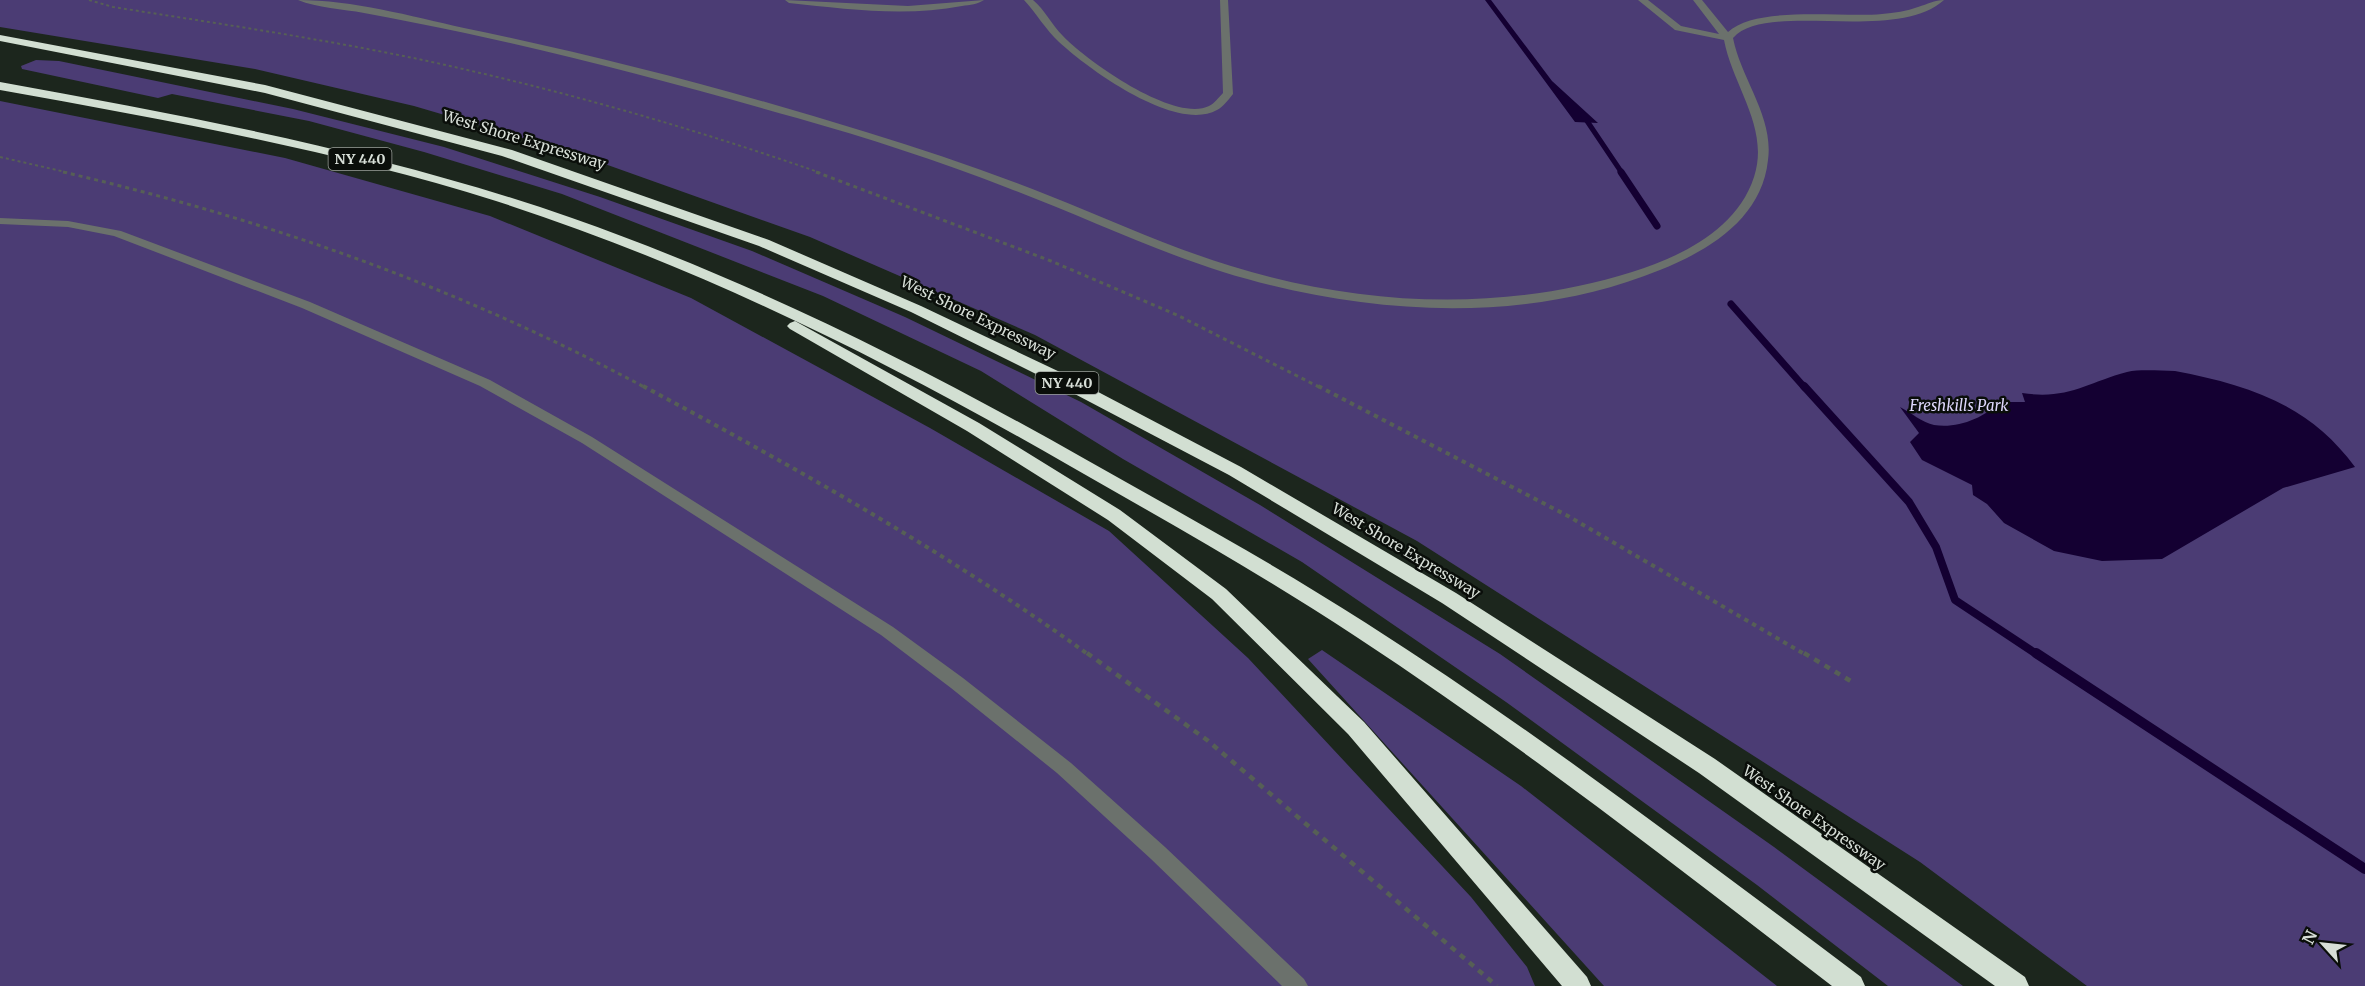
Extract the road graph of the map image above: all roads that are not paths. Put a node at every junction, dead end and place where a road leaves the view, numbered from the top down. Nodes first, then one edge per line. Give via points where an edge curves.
1 (302, 0) edge
2 (789, 0) edge
3 (980, 0) edge
4 (1028, 0) edge
5 (1224, 0) edge
6 (1642, 0) edge
7 (1696, 0) edge
8 (1940, 0) edge
9 (0, 38) edge
10 (1728, 38) junction
11 (0, 86) edge
12 (0, 221) edge
13 (707, 276) junction
14 (1297, 986) edge
15 (1578, 986) edge
16 (1852, 986) edge
17 (2016, 986) edge

1 - 10 lane via 600,61 800,115 969,170 1175,250 1277,283 1358,299 1442,303 1584,291 1658,267 1695,250 1722,231 1741,213 1754,191 1761,173 1764,141 1756,107 1735,65
2 - 3 lane via 909,11
4 - 5 lane via 1065,42 1109,75 1158,104 1196,112 1216,108 1228,94
6 - 10 lane via 1678,28
7 - 10 lane
8 - 10 lane via 1920,11 1895,16 1767,19 1741,27
9 - 17 highway, West Shore Expressway / NY 440 via 265,89 507,153 764,243 916,309 1235,471 1449,598 1707,766
11 - 13 highway, NY 440 via 319,147 567,221
12 - 14 lane via 68,224 117,233 306,305 464,374 587,440 887,631 957,683 1064,768
13 - 15 highway via 973,427 1114,516 1219,594 1356,728
13 - 16 highway, NY 440 via 855,341 995,414 1392,649 1635,821

